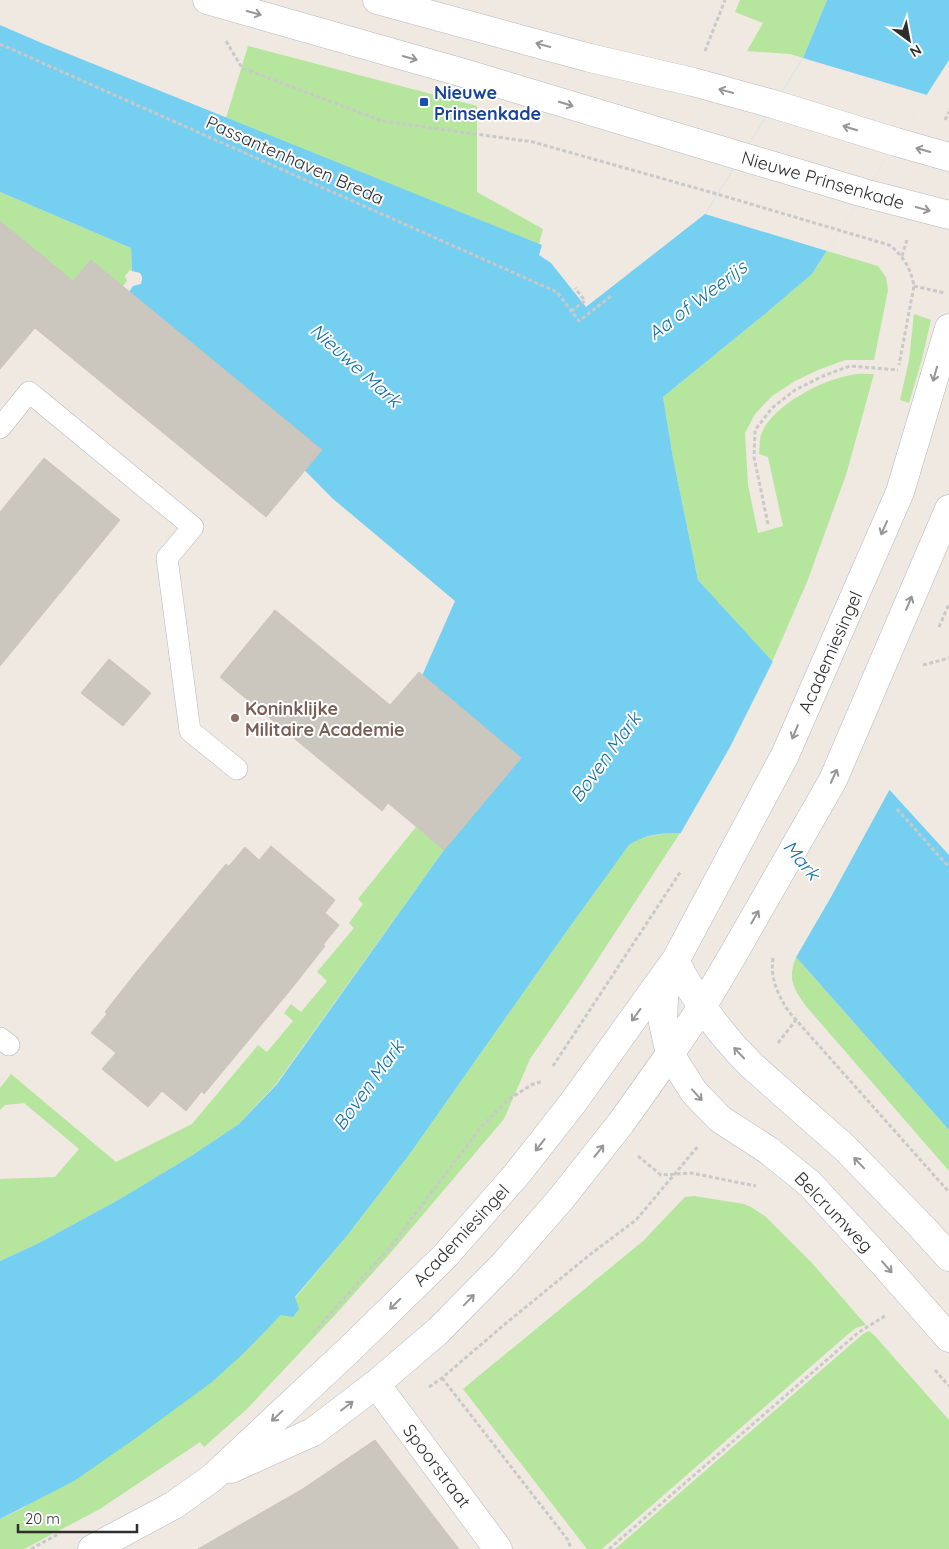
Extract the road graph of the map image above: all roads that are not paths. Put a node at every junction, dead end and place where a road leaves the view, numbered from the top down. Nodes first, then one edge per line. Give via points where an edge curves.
1 (207, 0) edge
2 (377, 0) edge
3 (949, 157) edge
4 (949, 216) edge
5 (949, 328) edge
6 (0, 428) edge
7 (949, 509) edge
8 (237, 769) dead end
9 (675, 961) junction
10 (702, 1007) junction
11 (670, 1054) junction
12 (949, 1257) edge
13 (949, 1338) edge
14 (376, 1384) junction
15 (212, 1478) junction
16 (92, 1549) edge
17 (498, 1549) edge

1 -> 4 street, Nieuwe Prinsenkade
3 -> 2 street via 693,82 590,58
5 -> 9 street, Academiesingel via 900,492 786,755
6 - 8 lane via 29,392 193,527 167,558 190,730
10 -> 7 street, Academiesingel via 833,780
9 - 10 street
9 - 11 street, Academiesingel via 666,985 662,1010
9 -> 15 street, Academiesingel via 572,1104 517,1174 445,1256
10 - 11 street, Academiesingel
12 -> 10 street via 845,1148 751,1065
11 -> 13 street, Belcrumweg via 694,1092 720,1119 768,1150 810,1184
14 -> 11 street, Academiesingel via 438,1331 505,1263 621,1123
15 -> 14 street, Academiesingel via 313,1432
14 - 17 street, Spoorstraat
15 - 16 street, Academiesingel via 174,1505

